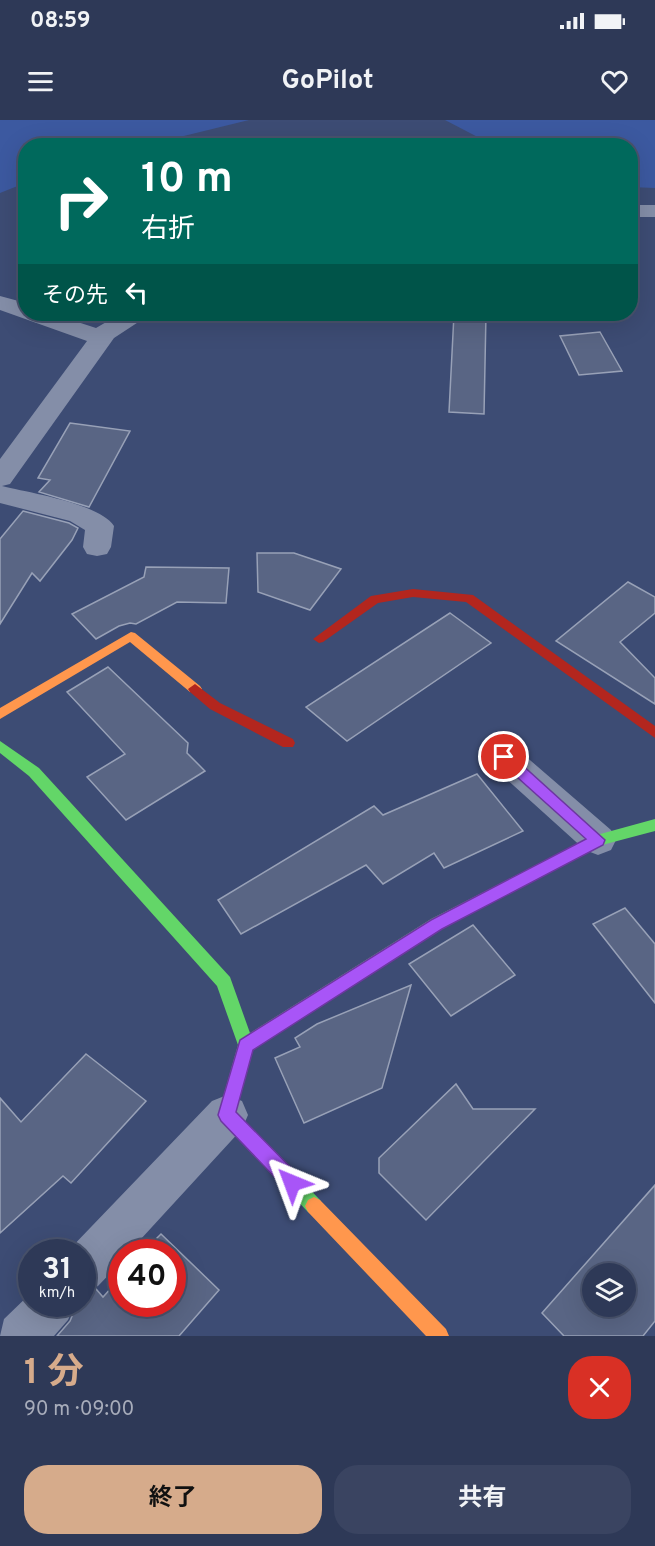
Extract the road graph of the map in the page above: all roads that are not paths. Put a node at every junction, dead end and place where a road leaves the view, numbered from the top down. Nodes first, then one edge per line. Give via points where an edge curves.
1 (638, 211) edge
2 (655, 211) edge
3 (0, 303) edge
4 (18, 309) edge
5 (52, 321) edge
6 (125, 321) edge
7 (102, 338) junction
8 (0, 478) edge
9 (0, 494) edge
10 (97, 547) dead end
11 (319, 639) dead end
12 (0, 714) edge
13 (655, 733) edge
14 (288, 744) dead end
15 (0, 746) edge
16 (504, 757) dead end
17 (655, 825) edge
18 (597, 840) junction
19 (246, 1045) junction
20 (227, 1115) junction
21 (96, 1255) edge
22 (39, 1317) edge
23 (21, 1336) edge
24 (439, 1336) edge

1 - 2 street
3 - 4 street
5 - 7 street
6 - 7 street
7 - 8 street
9 - 10 street via 80,515 100,526
11 - 13 street via 375,599 414,593 469,598
12 - 14 street via 131,636 215,706
15 - 19 street via 34,772 224,982
16 - 18 street
17 - 18 street
18 - 19 street via 436,924
19 - 20 street
20 - 21 street
20 - 24 street
22 - 23 street

